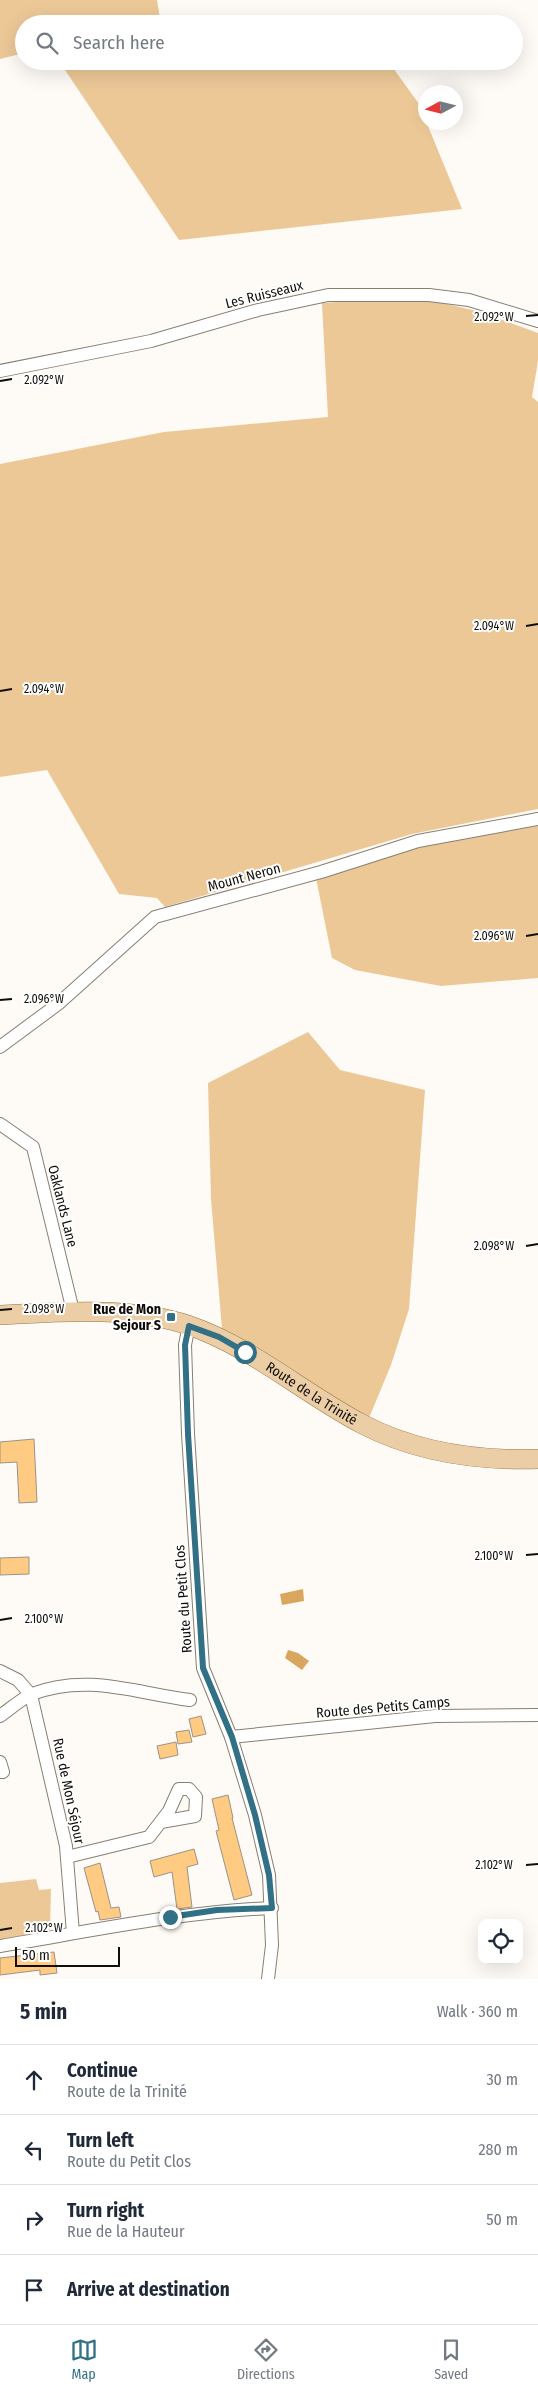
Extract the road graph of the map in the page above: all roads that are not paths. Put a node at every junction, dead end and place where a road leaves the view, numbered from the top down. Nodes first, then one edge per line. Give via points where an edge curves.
1 (538, 321) edge
2 (0, 371) edge
3 (538, 819) edge
4 (0, 1047) edge
5 (0, 1124) edge
6 (74, 1311) junction
7 (0, 1314) edge
8 (189, 1326) junction
9 (538, 1460) edge
10 (0, 1671) edge
11 (31, 1695) junction
12 (190, 1700) dead end
13 (538, 1715) edge
14 (0, 1716) edge
15 (232, 1737) junction
16 (0, 1762) edge
17 (0, 1772) edge
18 (161, 1822) dead end
19 (67, 1857) junction
20 (272, 1908) junction
21 (73, 1934) junction
22 (0, 1946) edge
23 (268, 1979) edge

1 - 2 street, Les Ruisseaux via 469,300 429,295 328,295 258,310 151,341
3 - 4 street, Mount Neron via 418,841 321,872 155,917 58,1004
5 - 6 street, Oaklands Lane via 32,1147
6 - 7 main road, Route de la Trinité
6 - 8 main road, Route de la Trinité via 150,1317
8 - 9 main road, Route de la Trinité via 219,1337 362,1424 388,1436 466,1457
8 - 15 street, Route du Petit Clos via 185,1345 188,1434 203,1668
10 - 11 street via 18,1680
11 - 12 street via 83,1683 106,1684
11 - 14 street
11 - 19 street, Rue de Mon Séjour
13 - 15 street, Route des Petits Camps via 435,1716
15 - 20 street, Route du Petit Clos via 255,1815 269,1875
16 - 17 street via 3,1772
18 - 19 street via 149,1837
19 - 21 street, Rue de Mon Séjour
20 - 21 street via 217,1910
20 - 23 street, Route du Petit Clos
21 - 22 street

